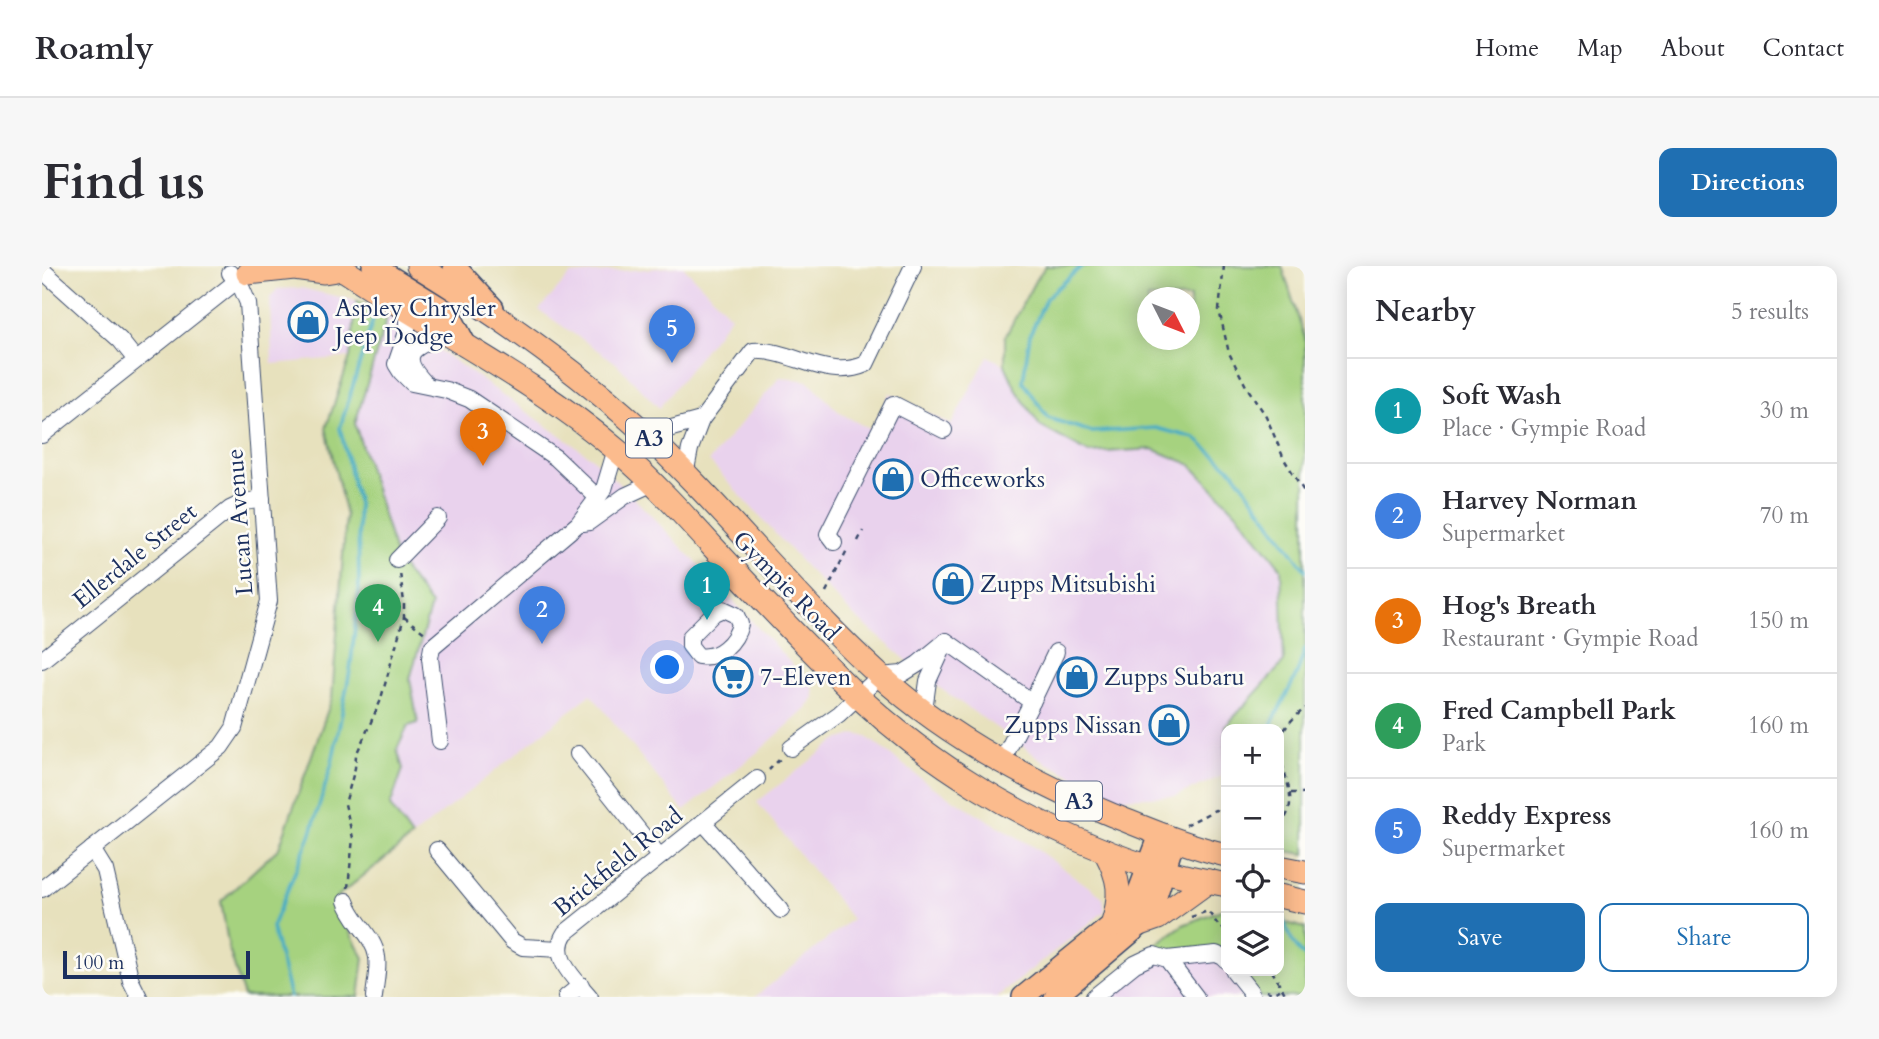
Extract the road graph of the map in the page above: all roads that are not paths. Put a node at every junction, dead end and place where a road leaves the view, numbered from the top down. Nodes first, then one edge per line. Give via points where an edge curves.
1 (373, 266) edge
2 (418, 266) edge
3 (454, 266) edge
4 (913, 266) edge
5 (341, 267) edge
6 (42, 270) edge
7 (242, 272) edge
8 (407, 309) junction
9 (504, 321) junction
10 (457, 340) junction
11 (136, 360) junction
12 (427, 385) junction
13 (701, 420) junction
14 (640, 430) junction
15 (944, 430) dead end
16 (42, 435) edge
17 (616, 449) junction
18 (685, 475) junction
19 (653, 483) junction
20 (598, 498) junction
21 (262, 499) junction
22 (438, 518) dead end
23 (578, 524) junction
24 (841, 546) road end
25 (397, 561) road end
26 (946, 641) junction
27 (1056, 652) dead end
28 (42, 660) edge
29 (880, 676) junction
30 (857, 695) junction
31 (1032, 702) junction
32 (924, 710) junction
33 (440, 741) dead end
34 (791, 748) road end
35 (578, 754) dead end
36 (1001, 763) junction
37 (757, 779) road end
38 (703, 822) junction
39 (1172, 834) junction
40 (92, 849) junction
41 (438, 850) dead end
42 (1105, 850) junction
43 (1221, 853) edge
44 (659, 856) junction
45 (1284, 868) edge
46 (1156, 869) junction
47 (1305, 872) edge
48 (1218, 883) edge
49 (42, 889) edge
50 (1284, 897) edge
51 (346, 901) road end
52 (1305, 902) edge
53 (781, 910) dead end
54 (1142, 924) junction
55 (1112, 926) junction
56 (560, 949) junction
57 (1221, 956) edge
58 (1167, 959) junction
59 (1238, 976) edge
60 (585, 991) edge
61 (1256, 992) edge
62 (1034, 994) edge
63 (139, 997) edge
64 (374, 997) edge
65 (566, 997) edge
66 (1055, 997) edge
67 (1094, 997) edge
68 (1196, 997) edge

1 - 10 main road via 449,313
2 - 9 highway, Gympie Road / A3
3 - 9 main road
4 - 13 street via 866,364 852,370 836,369 753,351
5 - 7 highway via 324,272 294,268
5 - 8 highway, Gympie Road / A3
6 - 11 street
7 - 11 street via 206,294 187,319
7 - 21 street, Lucan Avenue via 249,311
8 - 10 highway, Gympie Road / A3
8 - 12 street via 407,332 396,364 412,383
9 - 14 highway, Gympie Road / A3
10 - 12 street via 421,344 411,356 411,367
10 - 17 highway, Gympie Road / A3 via 552,399
11 - 16 street
12 - 20 street via 469,398 555,458
13 - 14 street via 668,429
13 - 18 street
14 - 18 highway, Gympie Road / A3
15 - 24 street via 893,404 828,534
17 - 19 highway, Gympie Road / A3
17 - 20 street
18 - 29 highway, Gympie Road / A3
19 - 23 street via 589,522
19 - 30 highway, Gympie Road / A3
20 - 23 street
21 - 28 street, Ellerdale Street via 230,509
21 - 40 street, Lucan Avenue via 269,601 231,735
22 - 25 street
23 - 33 street via 435,645 430,658
26 - 29 street via 902,674
26 - 31 street
26 - 32 street via 928,681
27 - 31 street
29 - 30 street
29 - 32 highway, Gympie Road / A3
30 - 34 street via 829,722
30 - 42 highway, Gympie Road / A3 via 982,790
31 - 36 street
32 - 36 highway, Gympie Road / A3
35 - 44 street
36 - 39 highway, Gympie Road / A3 via 1065,795
37 - 38 street, Brickfield Road
38 - 44 street, Brickfield Road
38 - 53 street
39 - 43 highway, Gympie Road / A3
39 - 46 main road
40 - 49 street, Lucan Avenue
40 - 63 street via 105,870 131,981
41 - 56 street via 512,941 523,947
42 - 46 highway, Gympie Road / A3
42 - 55 highway via 1118,891
44 - 56 street, Brickfield Road via 572,926
45 - 47 highway
46 - 48 highway, Gympie Road / A3
46 - 54 main road via 1156,896
46 - 55 main road via 1128,912
48 - 54 highway
50 - 52 highway
51 - 64 street via 375,950
54 - 66 main road
55 - 62 main road
56 - 60 street, Brickfield Road via 562,960
57 - 58 street
58 - 67 street via 1145,958
58 - 68 street
59 - 61 street
60 - 65 street

